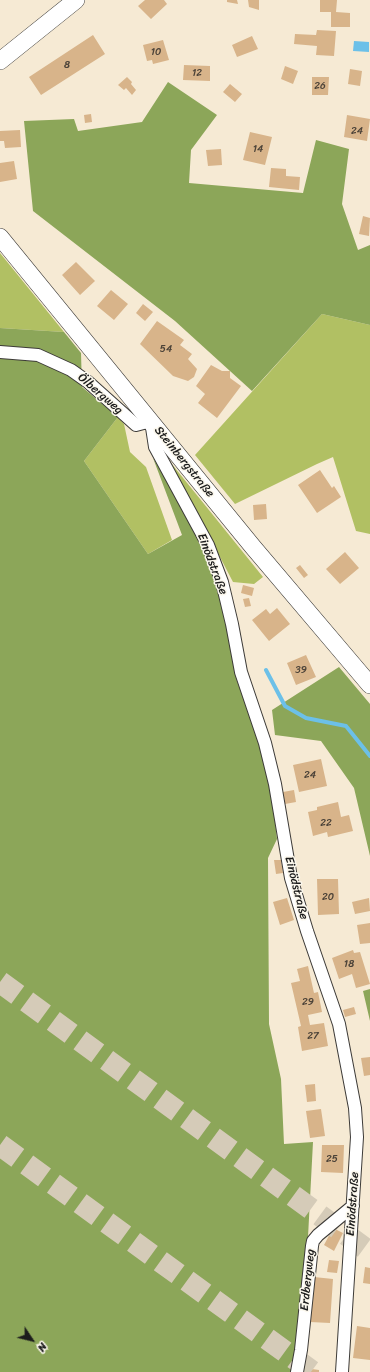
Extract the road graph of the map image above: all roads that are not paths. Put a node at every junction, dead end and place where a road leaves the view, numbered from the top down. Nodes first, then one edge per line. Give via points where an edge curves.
1 (76, 0) edge
2 (0, 61) edge
3 (0, 237) edge
4 (0, 352) edge
5 (151, 421) junction
6 (370, 685) edge
7 (353, 1206) junction
8 (297, 1372) edge
9 (342, 1372) edge

1 - 2 main road
3 - 5 main road, Steinbergstraße
4 - 5 street, Ölbergweg via 38,355 71,370 136,425
5 - 6 main road, Steinbergstraße
5 - 7 street, Einödstraße via 155,447 208,545 222,582 241,672 275,784 291,878 339,1024 355,1108 357,1137
7 - 8 street, Erdbergweg via 313,1241
7 - 9 street, Einödstraße

